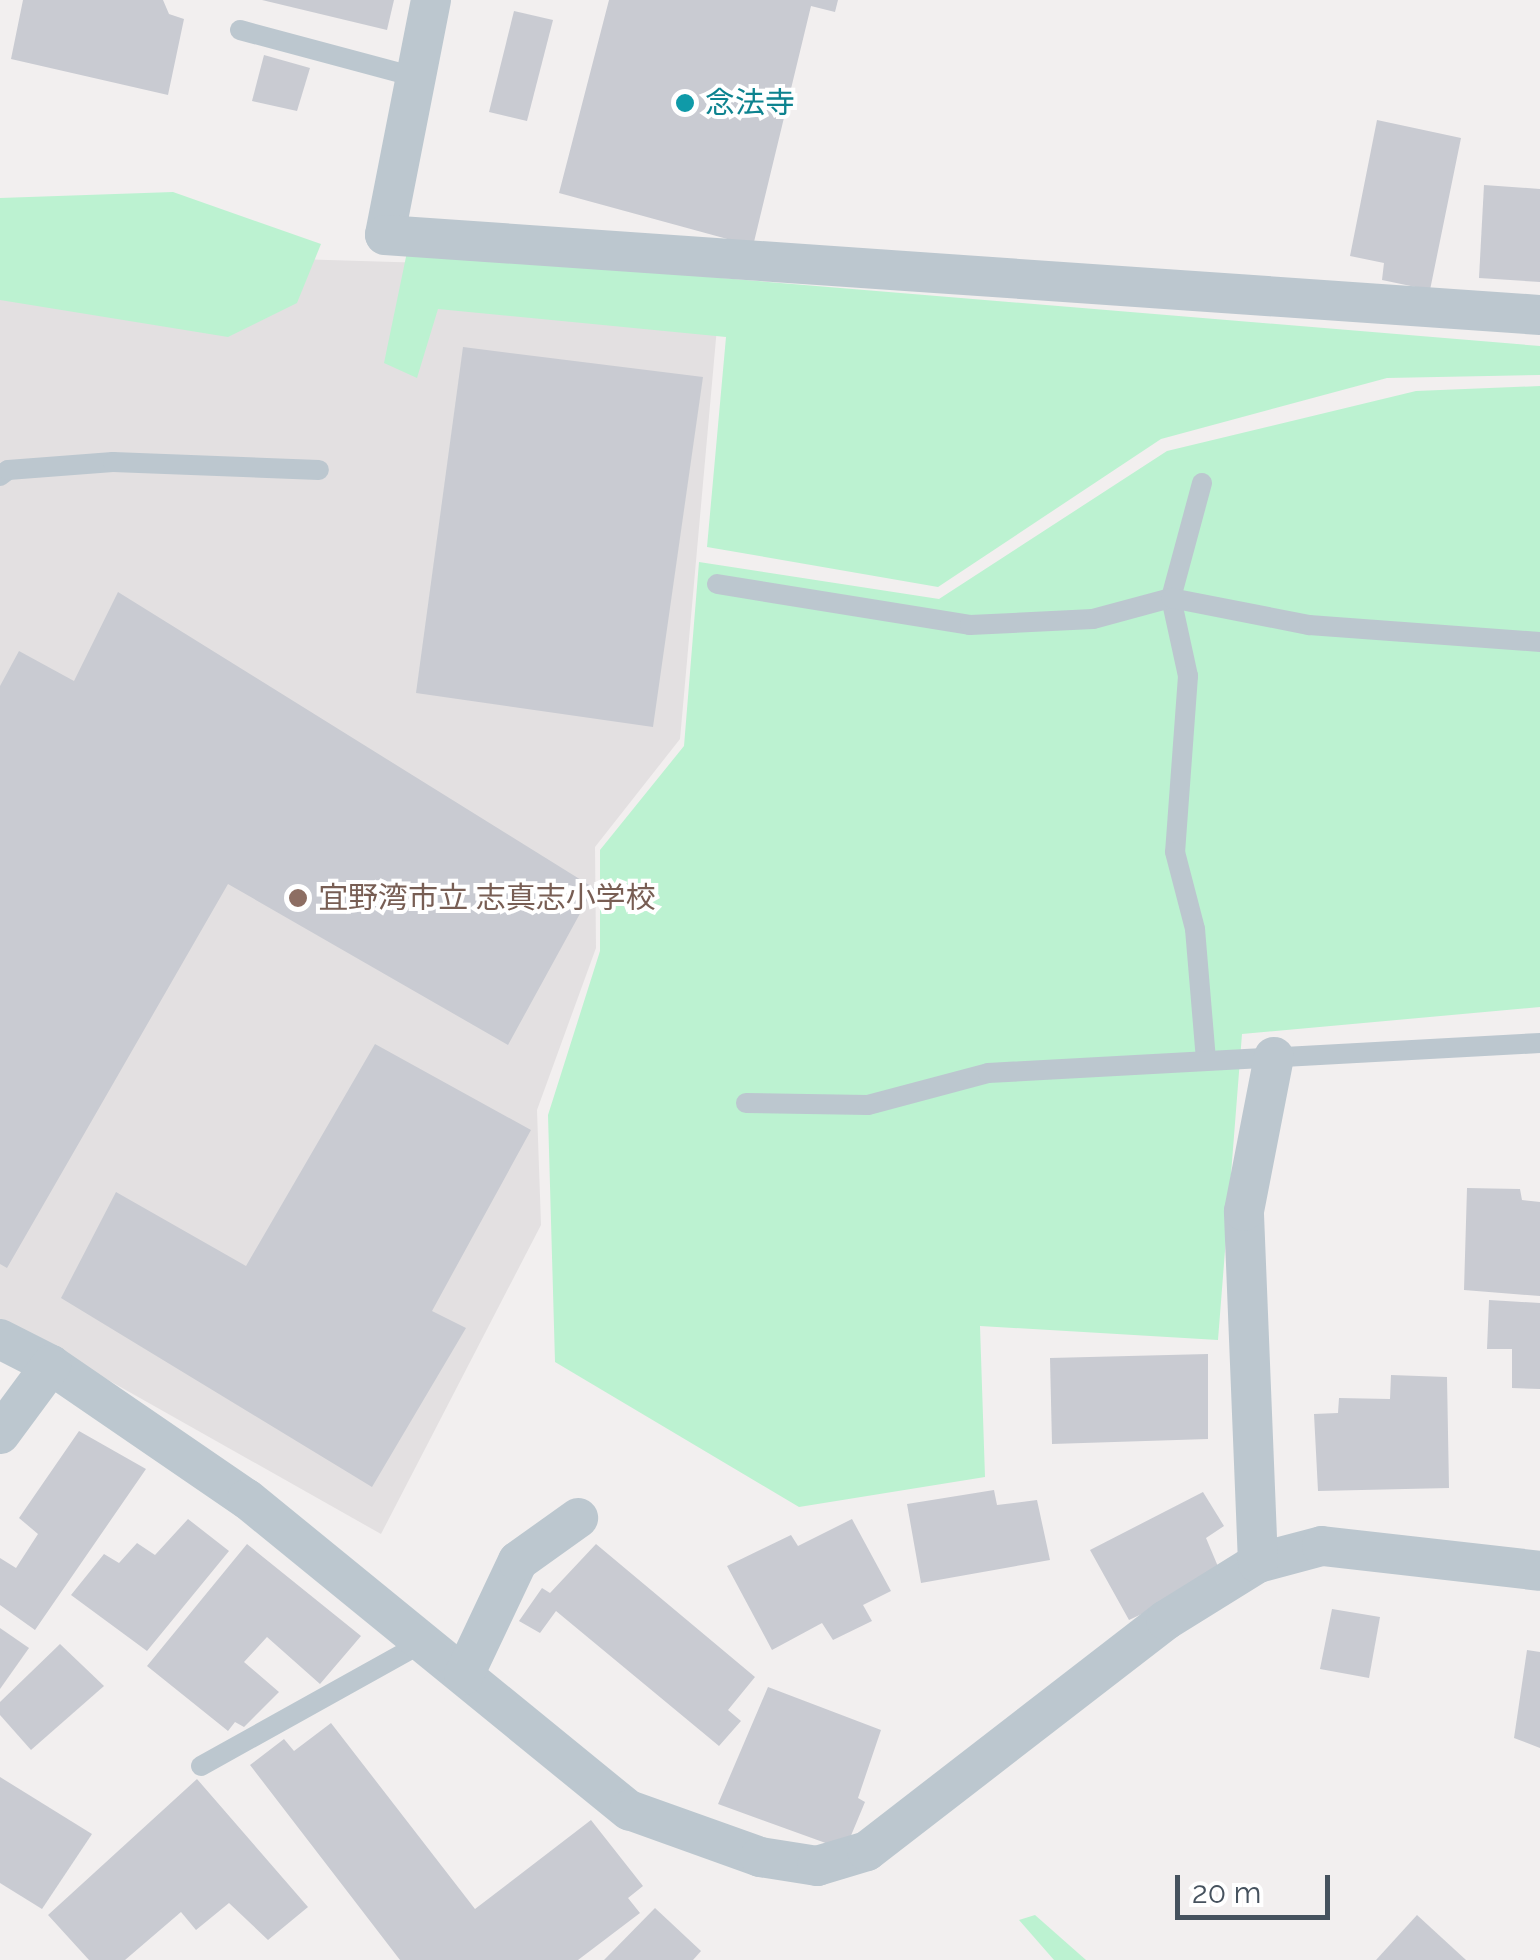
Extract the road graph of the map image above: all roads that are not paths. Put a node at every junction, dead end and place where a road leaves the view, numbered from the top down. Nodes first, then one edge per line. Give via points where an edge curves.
1 (431, 0) edge
2 (240, 30) dead end
3 (419, 78) junction
4 (1540, 316) edge
5 (318, 470) dead end
6 (0, 476) edge
7 (1202, 483) dead end
8 (717, 584) dead end
9 (1171, 598) junction
10 (1540, 642) edge
11 (1540, 1042) edge
12 (1274, 1057) junction
13 (1206, 1061) junction
14 (746, 1103) dead end
15 (0, 1338) edge
16 (52, 1365) junction
17 (0, 1434) edge
18 (578, 1518) dead end
19 (1258, 1563) junction
20 (1540, 1571) edge
21 (424, 1642) junction
22 (464, 1674) junction
23 (200, 1766) dead end

1 - 3 street
2 - 3 lane
3 - 4 street via 384,236
5 - 6 lane via 113,462
7 - 9 lane
8 - 9 lane via 970,625 1093,619
9 - 10 lane via 1309,625
9 - 13 lane via 1188,676 1175,852 1195,929
11 - 12 lane
12 - 13 lane
12 - 19 street via 1244,1212
13 - 14 lane via 988,1073 868,1105
15 - 16 street
16 - 17 street
16 - 21 street via 247,1500
18 - 22 street via 518,1562
19 - 20 street via 1322,1546
19 - 22 street via 1166,1620 866,1851 817,1866 760,1857 629,1810
21 - 22 street
21 - 23 lane

